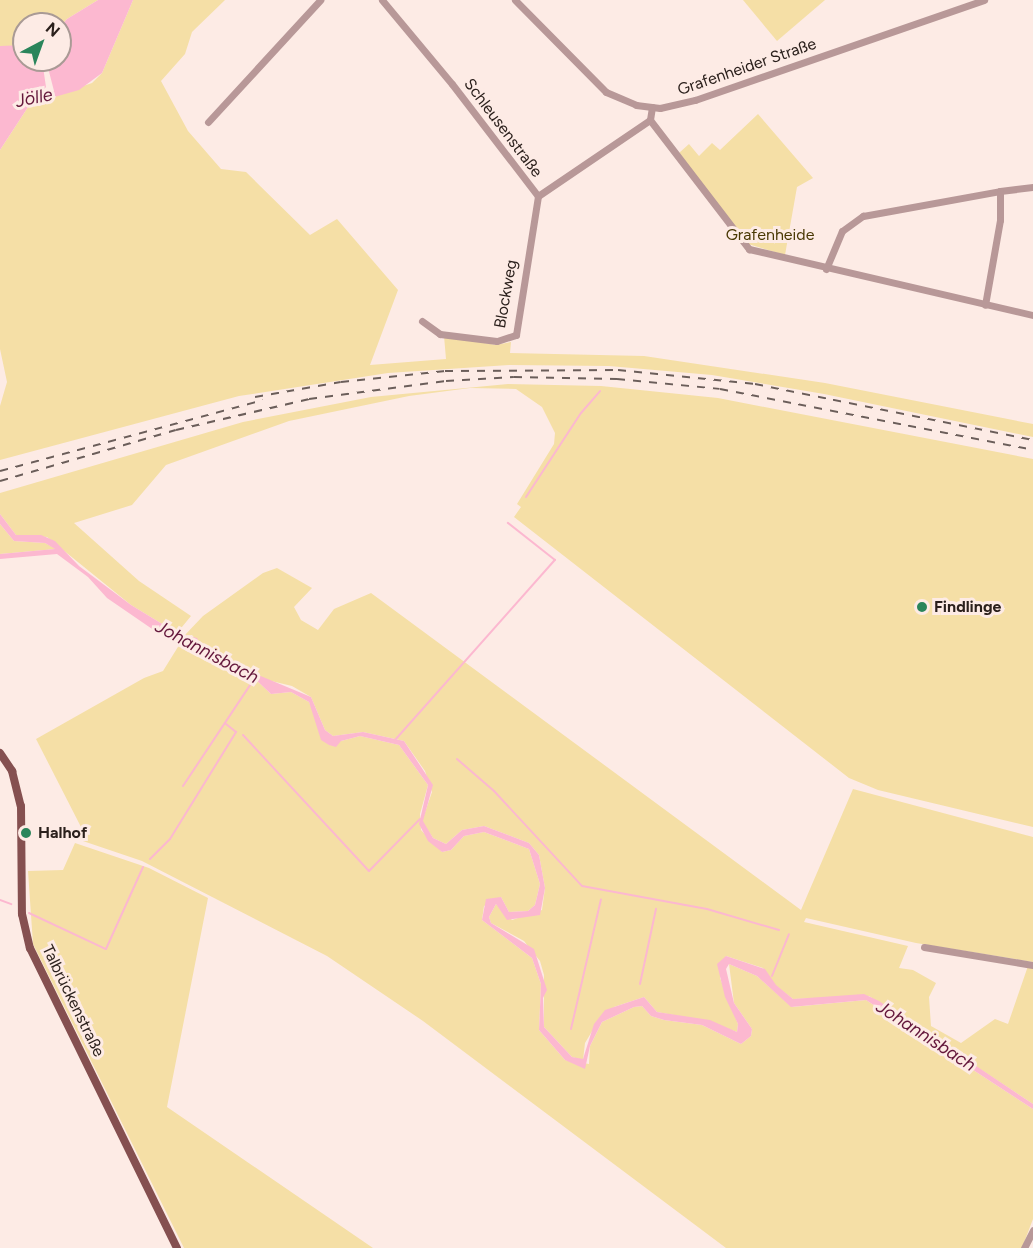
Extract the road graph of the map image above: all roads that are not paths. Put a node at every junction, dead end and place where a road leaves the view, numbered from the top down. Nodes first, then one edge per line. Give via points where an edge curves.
1 (320, 0) edge
2 (381, 0) edge
3 (515, 0) edge
4 (984, 0) edge
5 (652, 107) junction
6 (650, 120) junction
7 (208, 122) dead end
8 (1033, 187) edge
9 (1000, 191) junction
10 (538, 196) junction
11 (826, 269) junction
12 (985, 304) junction
13 (1033, 315) edge
14 (422, 321) dead end
15 (0, 753) edge
16 (924, 947) dead end
17 (1033, 965) edge
18 (1033, 1230) edge
19 (177, 1248) edge
20 (1024, 1248) edge

1 - 7 street
2 - 10 street, Schleusenstraße via 446,76
3 - 5 street, Grafenheider Straße via 598,87 619,99
4 - 5 street, Grafenheider Straße via 695,100
5 - 6 street
6 - 10 street, Schleusenstraße
6 - 11 street via 743,244 759,253
8 - 9 street
9 - 11 street via 863,216 839,235
9 - 12 street via 1000,220
10 - 14 street, Blockweg via 516,335 497,341 440,334
11 - 12 street
12 - 13 street
15 - 19 main road, Talbrückenstraße via 12,771 21,806 22,914 30,948
16 - 17 street
18 - 20 street

